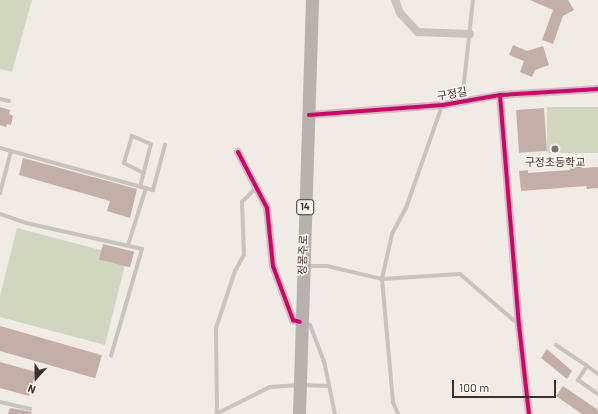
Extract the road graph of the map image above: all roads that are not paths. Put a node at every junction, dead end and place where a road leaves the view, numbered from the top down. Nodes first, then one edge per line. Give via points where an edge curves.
1 (312, 0) edge
2 (395, 0) edge
3 (473, 0) edge
4 (470, 34) junction
5 (598, 89) edge
6 (500, 95) junction
7 (0, 98) edge
8 (9, 101) dead end
9 (462, 101) junction
10 (442, 105) junction
11 (309, 114) junction
12 (165, 145) dead end
13 (0, 148) edge
14 (11, 151) junction
15 (238, 152) dead end
16 (144, 173) junction
17 (140, 187) junction
18 (258, 187) junction
19 (146, 188) junction
20 (0, 193) edge
21 (0, 214) edge
22 (128, 245) junction
23 (303, 266) junction
24 (382, 279) junction
25 (300, 322) junction
26 (519, 325) junction
27 (556, 345) dead end
28 (111, 356) dead end
29 (587, 366) junction
30 (598, 374) edge
31 (299, 385) junction
32 (328, 386) junction
33 (598, 394) edge
34 (0, 402) edge
35 (30, 410) dead end
36 (216, 414) edge
37 (299, 414) edge
38 (335, 414) edge
39 (398, 414) edge
40 (529, 414) edge

1 - 11 main road, 정몽주로 / 14
2 - 4 street via 400,13 418,32
3 - 4 lane
4 - 9 lane
5 - 6 street, 구정길
6 - 9 street, 구정길
6 - 26 street
7 - 8 lane
9 - 10 street, 구정길
10 - 11 street, 구정길
10 - 24 lane via 406,208 392,234
11 - 23 main road, 정몽주로 / 14
12 - 19 lane via 153,190
13 - 14 lane
14 - 17 lane
14 - 20 lane
15 - 18 street
16 - 16 lane via 151,144 132,136 124,163
16 - 17 lane
17 - 19 lane
18 - 25 street via 267,208 273,266 293,320
18 - 36 lane via 242,202 244,255 235,271 216,328
19 - 22 lane
21 - 22 lane via 26,223
22 - 28 lane via 142,249
23 - 24 lane via 327,266
23 - 25 main road, 정몽주로 / 14
24 - 26 lane via 460,274
24 - 39 lane via 393,402
25 - 31 main road, 정몽주로 / 14
25 - 32 lane via 310,325 324,361
26 - 40 street
27 - 29 lane
29 - 30 lane
29 - 33 lane via 578,380
31 - 32 lane
31 - 36 lane via 270,388
31 - 37 main road, 정몽주로 / 14
32 - 38 lane
34 - 35 lane

